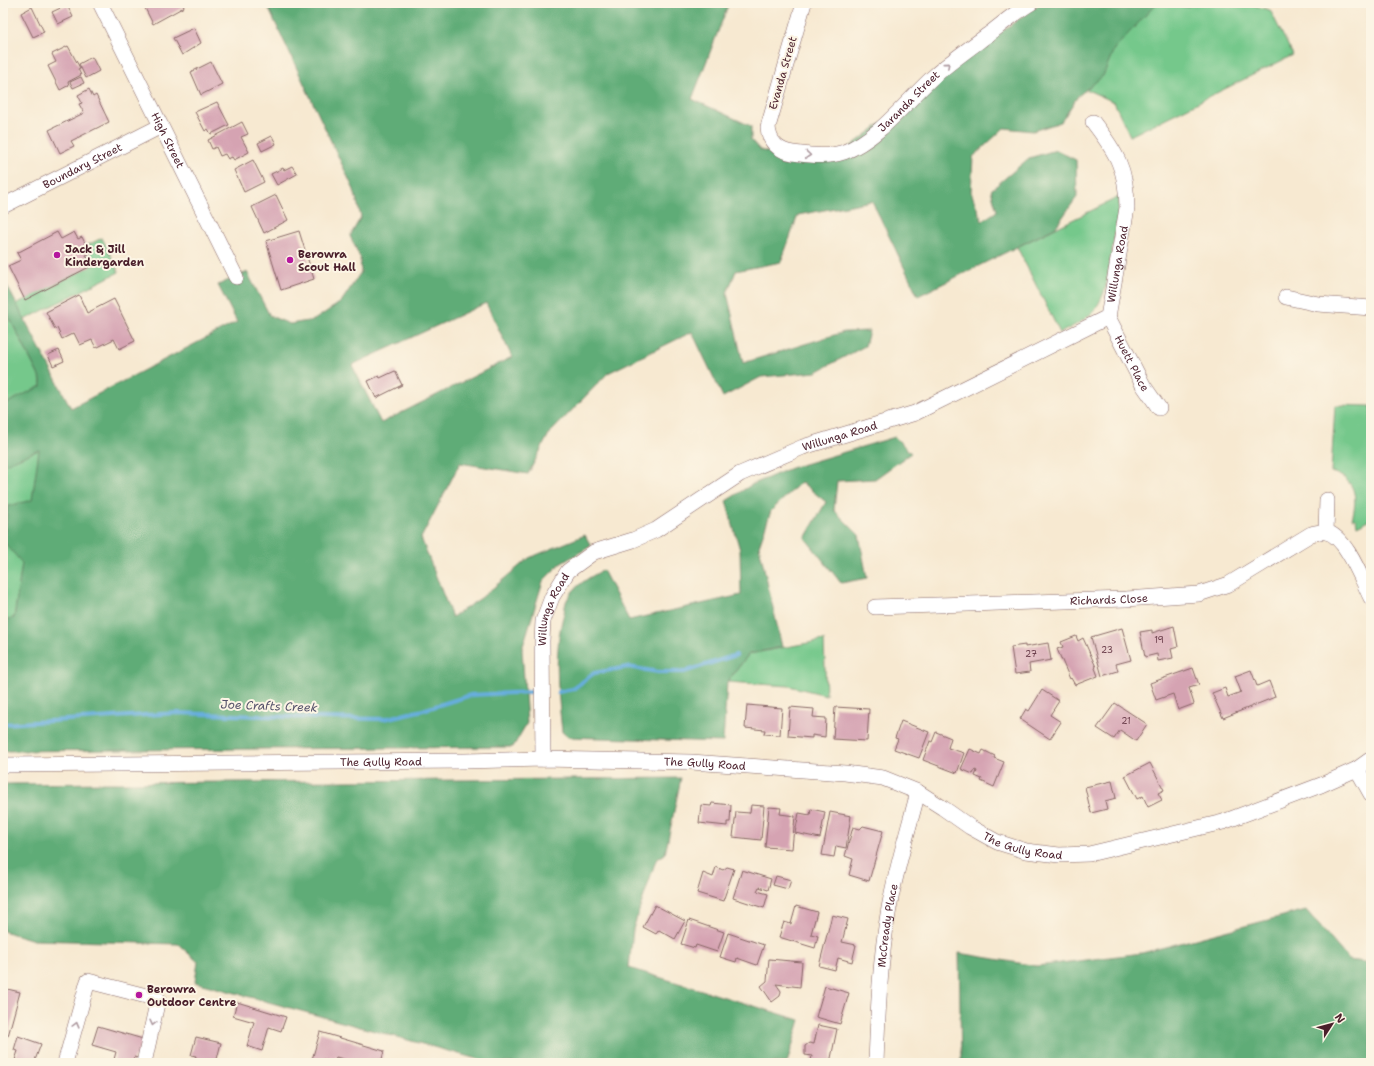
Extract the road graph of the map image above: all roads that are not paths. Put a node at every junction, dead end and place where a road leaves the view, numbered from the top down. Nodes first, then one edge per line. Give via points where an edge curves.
1 (100, 3) edge
2 (804, 3) edge
3 (1031, 3) edge
4 (1093, 122) dead end
5 (162, 126) junction
6 (772, 143) joint
7 (3, 206) edge
8 (236, 277) dead end
9 (1286, 297) dead end
10 (1371, 308) edge
11 (1108, 317) junction
12 (1159, 408) dead end
13 (1327, 500) dead end
14 (1326, 532) junction
15 (1371, 598) edge
16 (875, 607) dead end
17 (543, 759) junction
18 (1371, 759) edge
19 (3, 765) edge
20 (1357, 769) junction
21 (918, 792) junction
22 (1371, 794) edge
23 (65, 1063) edge
24 (144, 1063) edge
25 (876, 1063) edge

1 - 5 street, High Street
2 - 6 street, Evanda Street via 768,127
6 -> 3 street, Jaranda Street via 788,152 810,156 830,155 857,146 900,112 953,60
4 - 11 street, Willunga Road via 1111,146 1123,170 1127,190 1127,208
5 - 7 street, Boundary Street
5 - 8 street, High Street
9 - 10 street via 1318,304
11 - 12 street, Huett Place via 1143,385
11 - 17 street, Willunga Road via 915,413 803,447 740,474 656,530 594,552 568,571 552,597 543,621
13 - 14 street
14 - 15 street via 1337,537 1346,548
14 - 16 street, Richards Close via 1311,534 1229,584 1199,594 1126,599
17 - 19 street, The Gully Road
17 - 21 street, The Gully Road via 691,762 845,773 883,778
18 - 20 street, The Gully Road
20 - 21 street, The Gully Road via 1223,822 1089,854 1059,855 1032,852 997,842
20 - 22 street
21 - 25 street, McCready Place via 889,908 881,972
23 -> 24 street via 88,981 158,999

